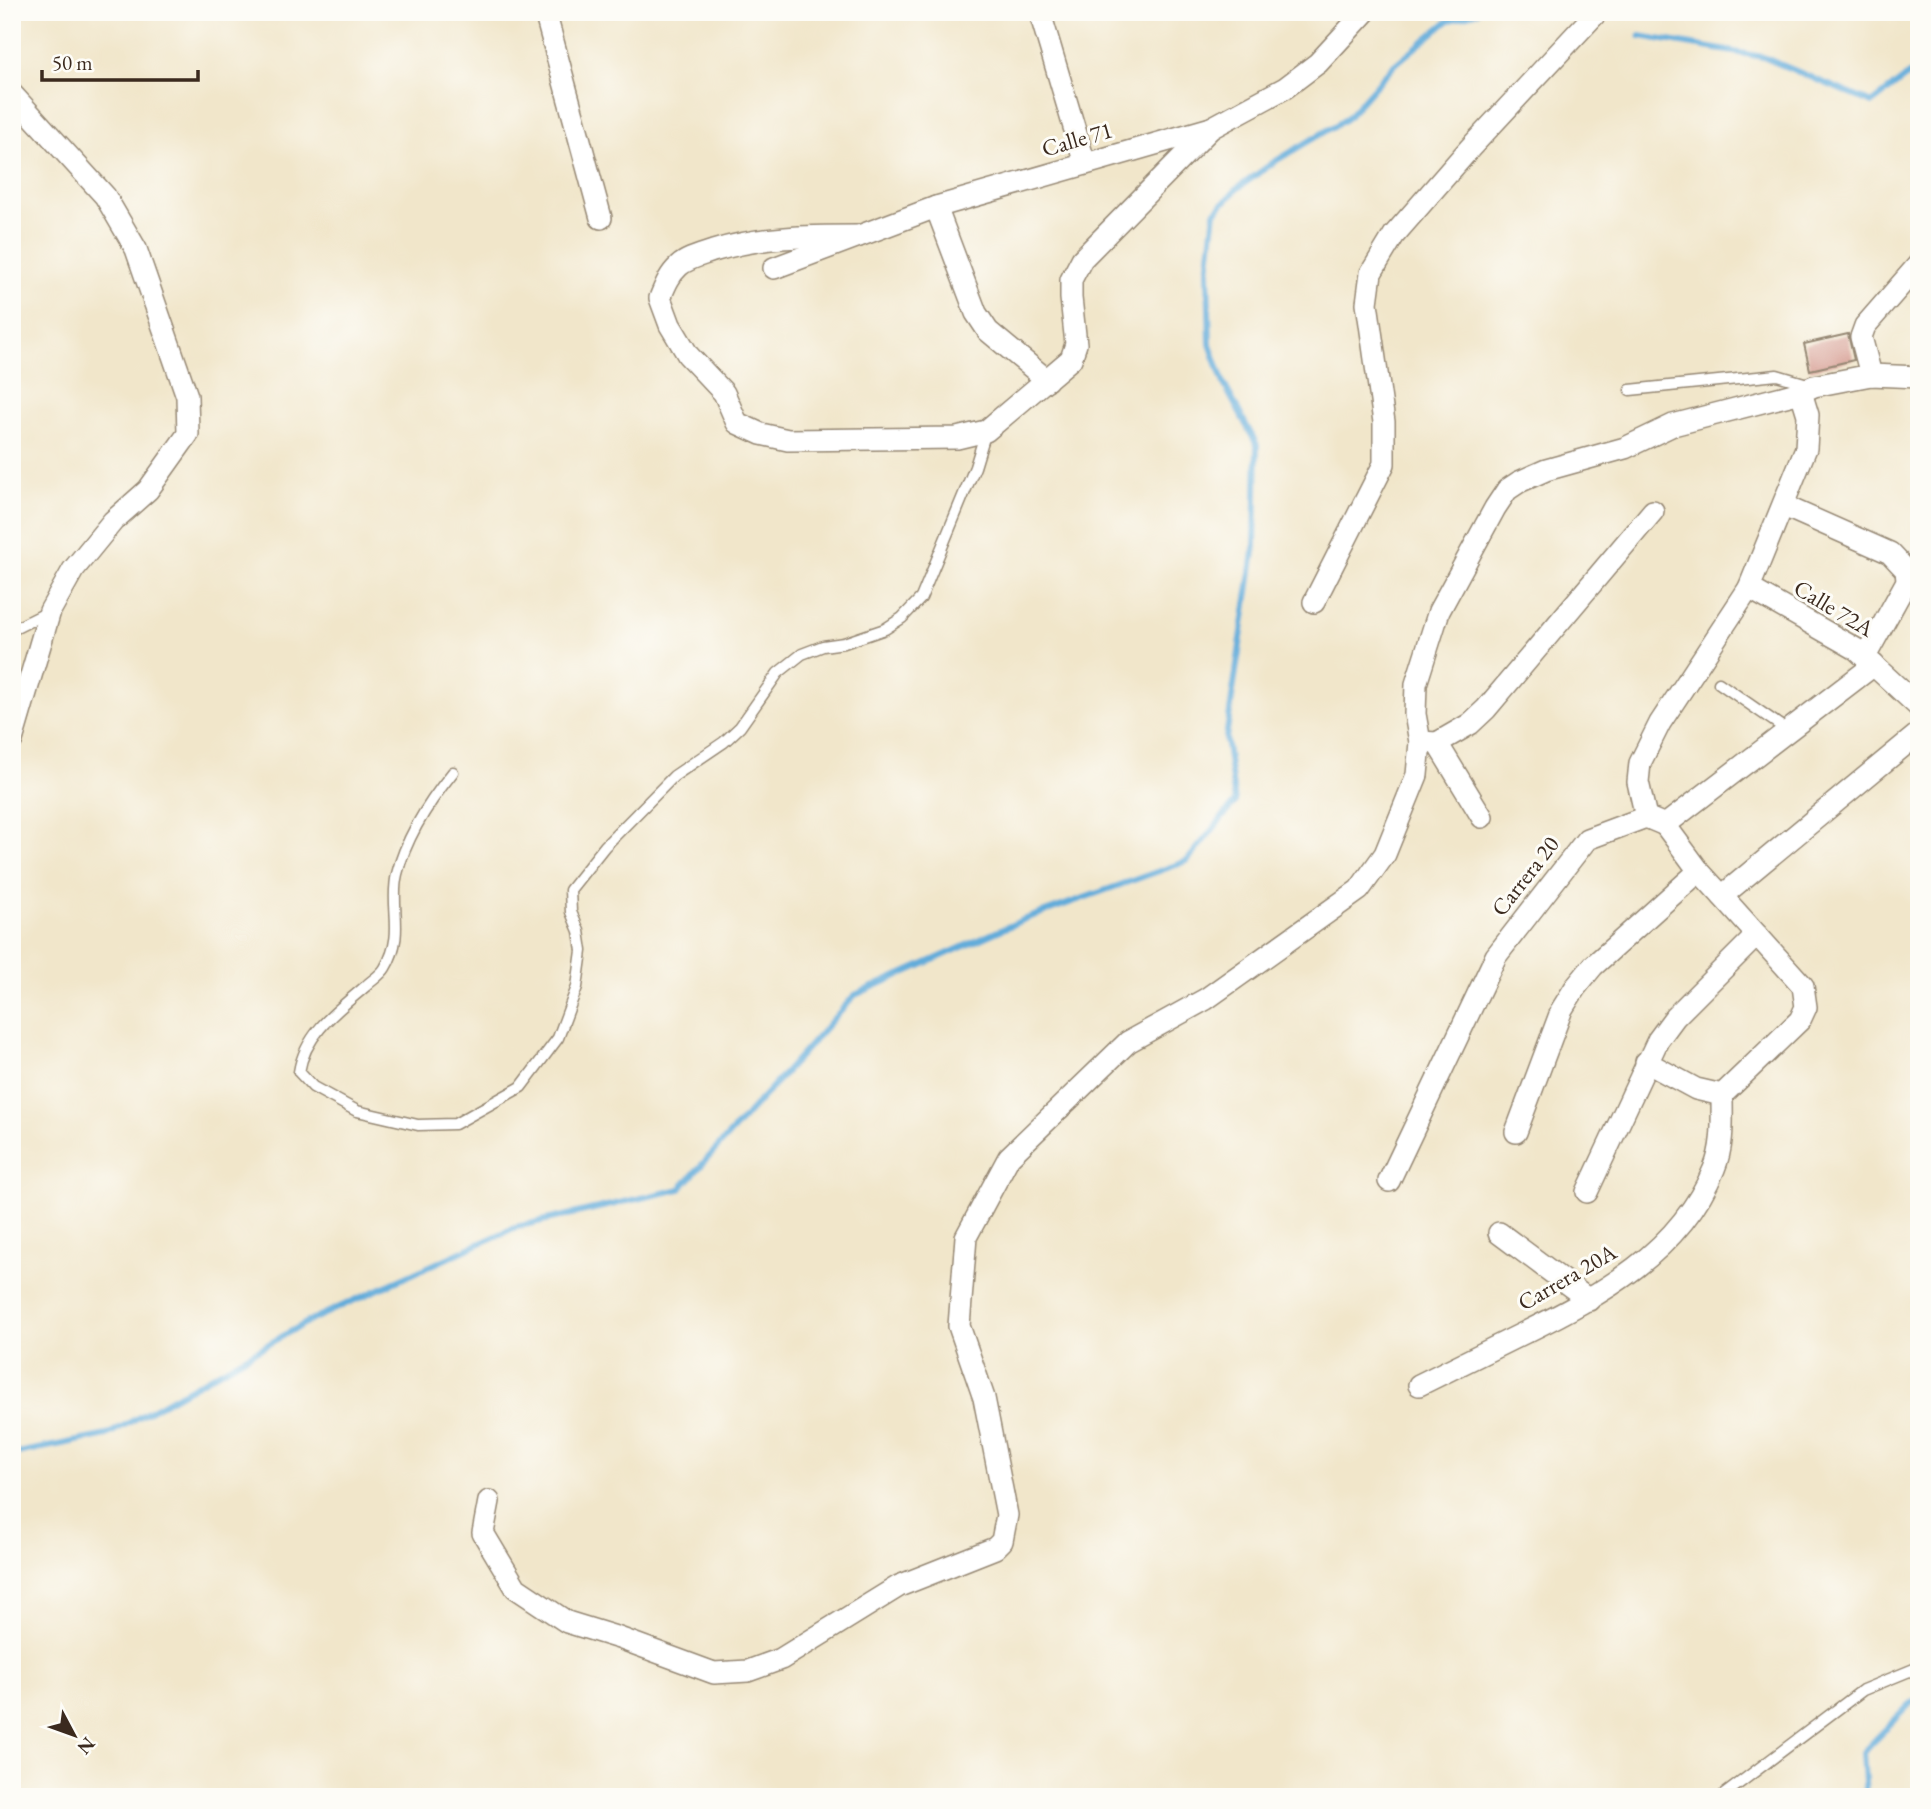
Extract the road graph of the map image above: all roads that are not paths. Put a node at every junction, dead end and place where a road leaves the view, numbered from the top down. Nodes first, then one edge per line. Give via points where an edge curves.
1 (1365, 12) edge
2 (1597, 12) edge
3 (1040, 13) edge
4 (551, 14) edge
5 (12, 94) edge
6 (1211, 128) junction
7 (1085, 164) junction
8 (936, 207) junction
9 (601, 218) dead end
10 (858, 236) junction
11 (1919, 264) edge
12 (774, 268) dead end
13 (1871, 375) junction
14 (1919, 377) edge
15 (1047, 380) junction
16 (1807, 389) junction
17 (1630, 390) dead end
18 (986, 431) junction
19 (1784, 506) junction
20 (1653, 511) dead end
21 (1749, 588) junction
22 (1314, 602) dead end
23 (50, 611) junction
24 (12, 630) edge
25 (1870, 661) junction
26 (1719, 684) dead end
27 (1919, 707) edge
28 (1788, 731) junction
29 (1919, 733) edge
30 (12, 740) edge
31 (1429, 742) junction
32 (453, 772) dead end
33 (1482, 817) dead end
34 (1655, 821) junction
35 (1699, 871) junction
36 (1723, 896) junction
37 (1757, 935) junction
38 (1646, 1062) junction
39 (1722, 1095) junction
40 (1516, 1132) dead end
41 (1389, 1181) dead end
42 (1587, 1192) dead end
43 (1499, 1233) dead end
44 (1589, 1300) junction
45 (1419, 1385) dead end
46 (489, 1501) dead end
47 (1919, 1667) edge
48 (1721, 1797) edge

1 - 6 street, Calle 71 via 1318,63 1285,88
2 - 22 street via 1394,235 1371,272 1367,303 1384,422 1384,464
3 - 7 street
4 - 9 street
5 - 23 street via 105,196 136,250 187,396 188,434 148,490 113,521 73,570
6 - 7 street, Calle 71
6 - 15 street via 1082,259 1072,280 1076,344 1071,359
7 - 8 street, Calle 71
8 - 10 street, Calle 71
8 - 15 street via 976,313 988,331
10 - 12 street, Calle 71
10 - 18 street via 789,236 697,256 668,277 660,298 670,326 688,355 724,393 737,423 761,434 788,440 913,439 957,438
11 - 13 street via 1865,326 1861,338
13 - 14 street
13 - 16 street
15 - 18 street
16 - 17 lane via 1777,375
16 - 19 street via 1806,448
16 - 31 street via 1673,425 1625,448 1546,470 1507,491 1439,611 1416,684 1415,714
18 - 32 lane via 921,598 885,629 802,654 778,673 740,727 674,776 569,890 570,912 582,951 578,987 558,1038 535,1072 521,1087 455,1124 418,1125 357,1111 313,1087 299,1072 302,1055 318,1028 384,970 398,926 396,876 422,817
19 - 21 street
19 - 25 street via 1890,553 1906,570 1907,580
20 - 31 street via 1486,709 1470,724
21 - 25 street, Calle 72A
21 - 34 street via 1660,723 1640,763 1638,782
23 - 24 lane
23 - 30 street
25 - 27 street, Calle 72A
25 - 28 street, Carrera 20
26 - 28 lane
28 - 34 street, Carrera 20
29 - 36 street
31 - 33 street
31 - 46 street via 1385,854 1359,890 1206,999 1128,1042 1009,1157 966,1237 959,1326 984,1398 1007,1515 1002,1541 995,1548 899,1586 781,1659 748,1671 714,1672 567,1622 516,1588 483,1533
34 - 35 street
34 - 41 street, Carrera 20 via 1587,839 1496,956
35 - 36 street
35 - 40 street via 1574,988
36 - 37 street
37 - 38 street via 1675,1017
37 - 39 street via 1803,986 1806,1007 1800,1020
38 - 39 street via 1696,1089
38 - 42 street
39 - 44 street, Carrera 20A via 1720,1149 1690,1214 1652,1254
43 - 44 street
44 - 45 street, Carrera 20A
47 - 48 lane via 1863,1690

